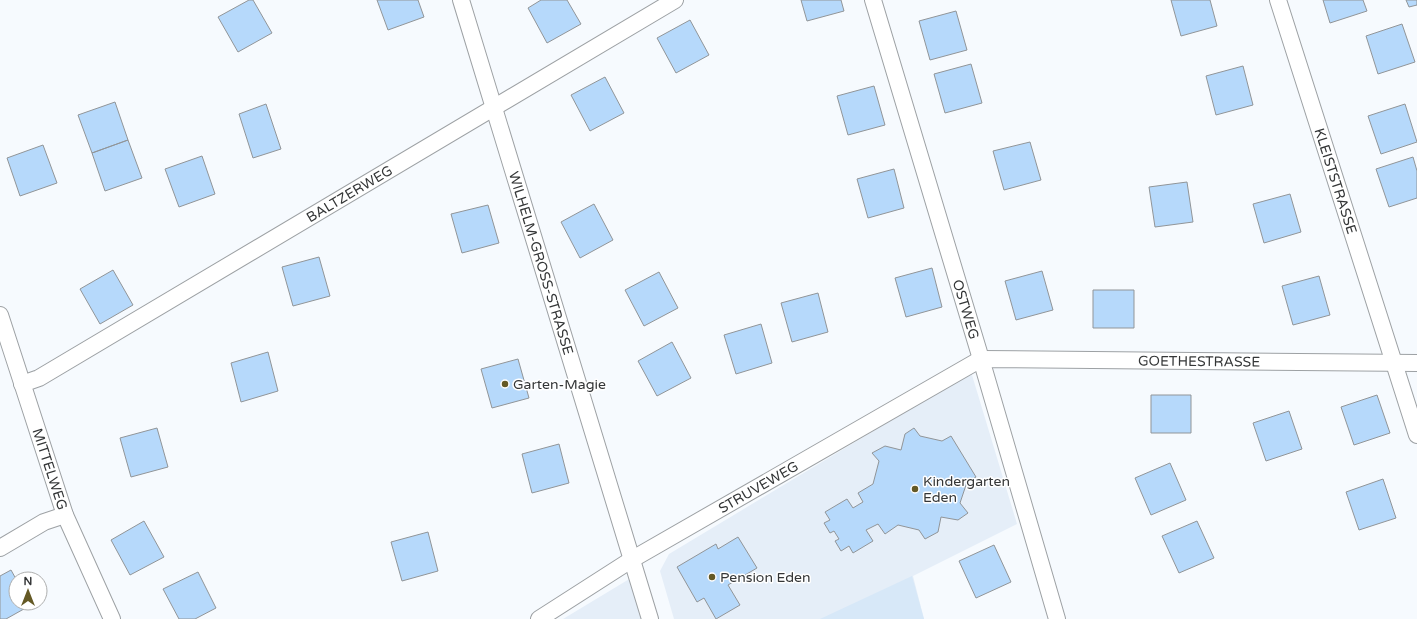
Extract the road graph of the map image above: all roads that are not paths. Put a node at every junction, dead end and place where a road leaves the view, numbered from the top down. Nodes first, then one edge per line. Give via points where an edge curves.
1 (460, 0) edge
2 (675, 0) edge
3 (873, 0) edge
4 (1278, 0) edge
5 (494, 108) junction
6 (0, 315) edge
7 (981, 359) junction
8 (1394, 362) junction
9 (1417, 363) edge
10 (22, 384) junction
11 (1417, 436) edge
12 (65, 515) junction
13 (0, 548) edge
14 (631, 560) junction
15 (112, 619) edge
16 (539, 619) edge
17 (650, 619) edge
18 (1057, 619) edge

1 - 5 street, WILHELM-GROSS-STRASSE
2 - 5 street, BALTZERWEG
3 - 7 street, OSTWEG
4 - 8 street, KLEISTSTRASSE
5 - 10 street, BALTZERWEG via 38,378
5 - 14 street, WILHELM-GROSS-STRASSE
6 - 10 street, MITTELWEG
7 - 8 street, GOETHESTRASSE
7 - 14 street, STRUVEWEG
7 - 18 street, OSTWEG
8 - 9 street, GOETHESTRASSE
8 - 11 street, KLEISTSTRASSE
10 - 12 street, MITTELWEG
12 - 13 street via 44,522
12 - 15 street, MITTELWEG
14 - 16 street, STRUVEWEG
14 - 17 street, WILHELM-GROSS-STRASSE

